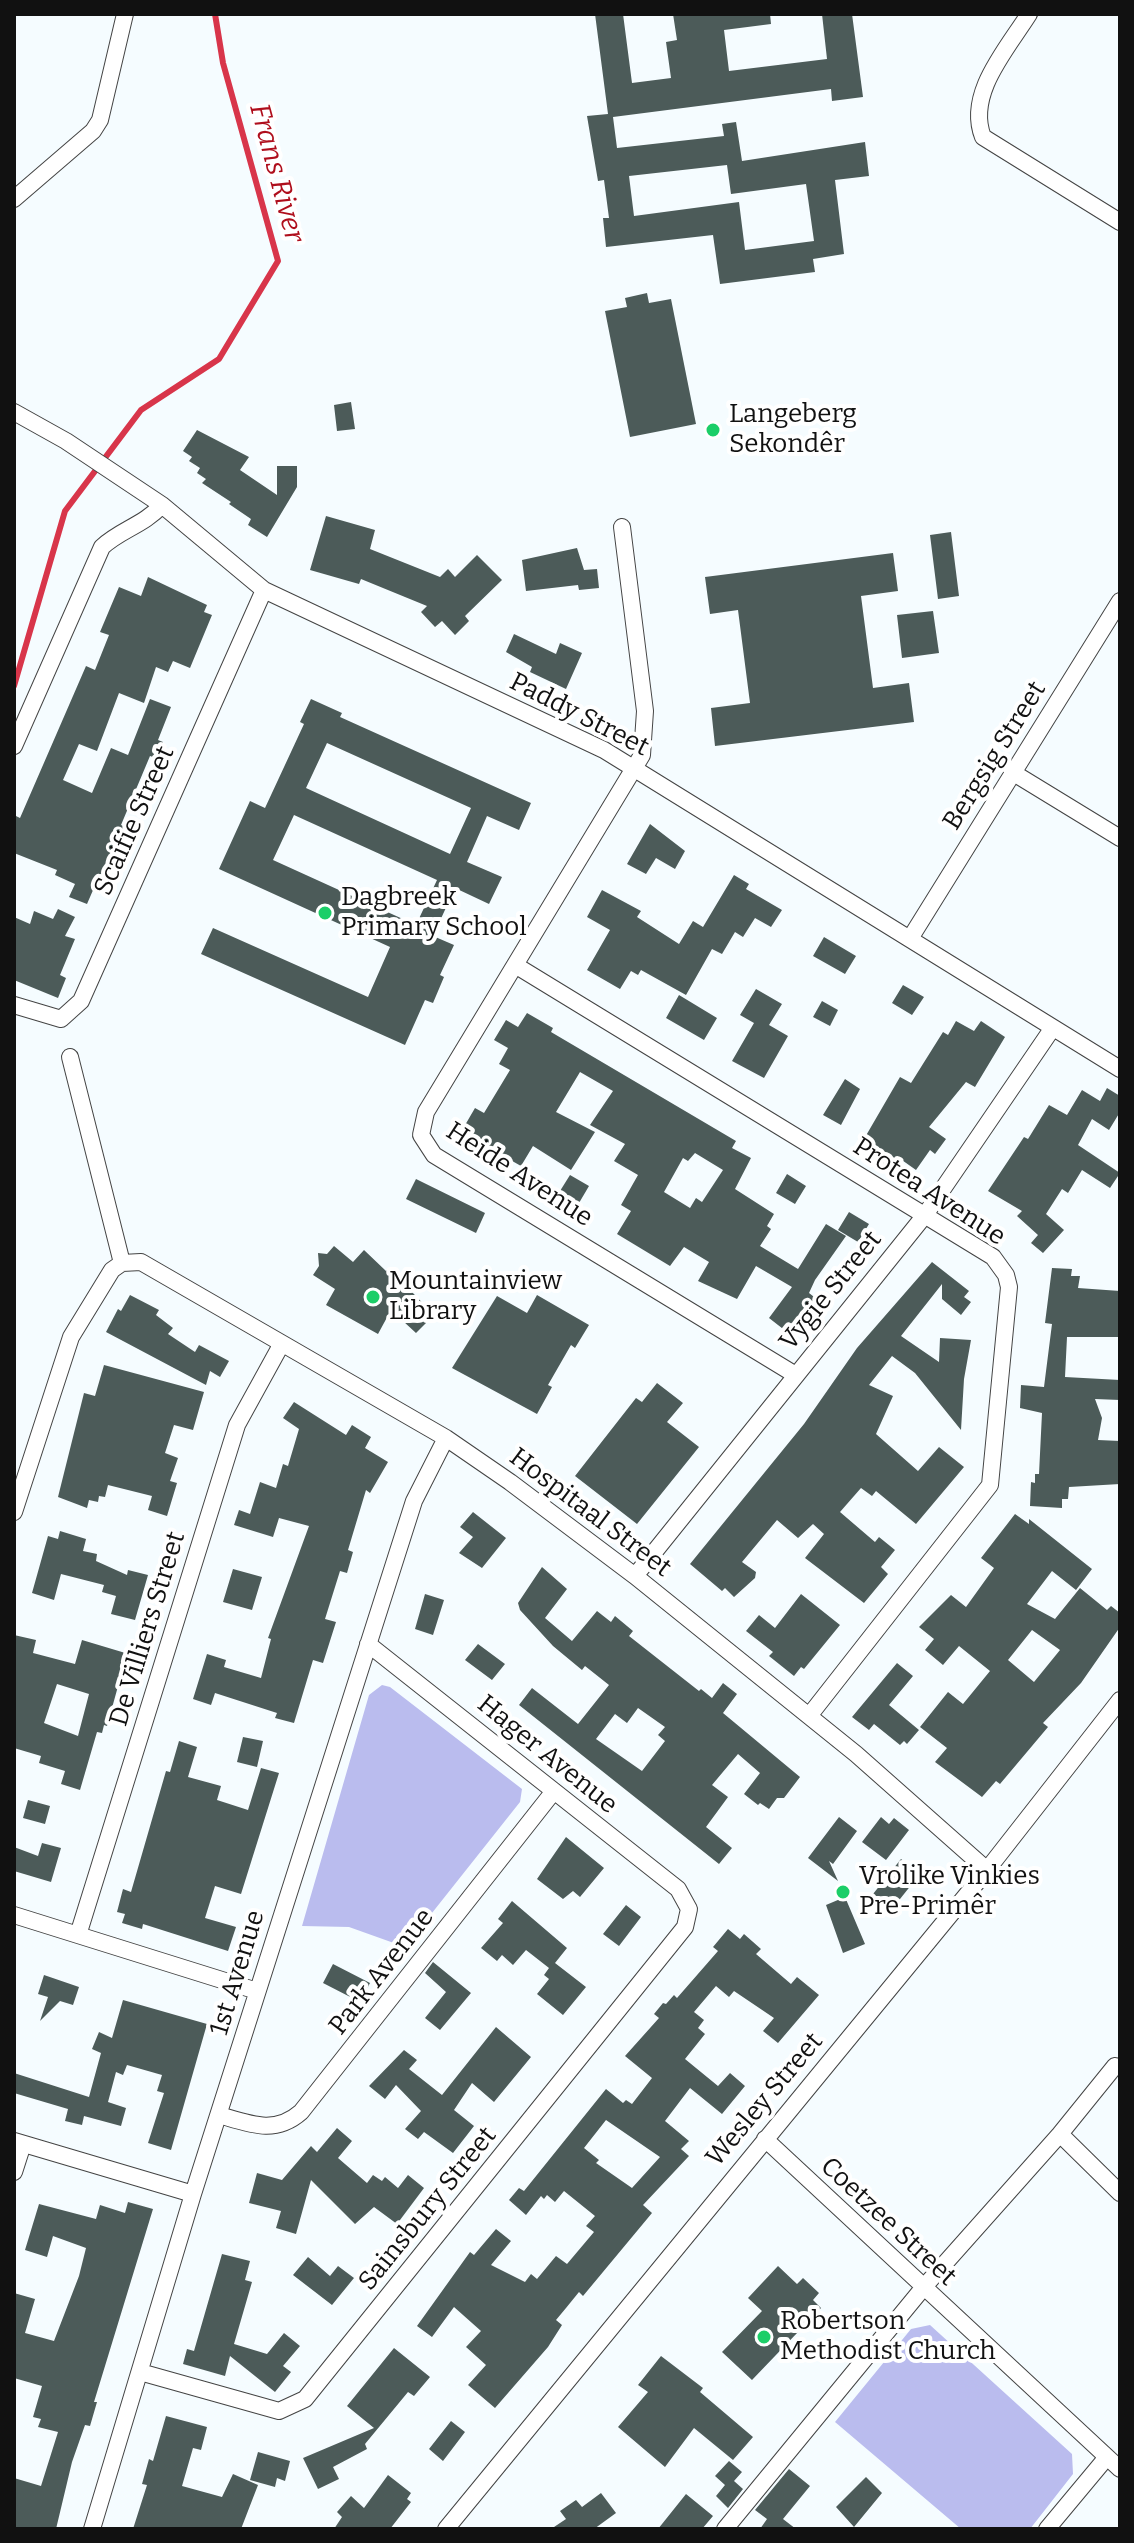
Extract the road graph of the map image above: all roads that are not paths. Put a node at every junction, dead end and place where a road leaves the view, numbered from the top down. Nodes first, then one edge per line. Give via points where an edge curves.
1 (125, 14) edge
2 (1029, 14) edge
3 (14, 199) edge
4 (1120, 222) edge
5 (14, 412) edge
6 (162, 505) junction
7 (622, 527) dead end
8 (264, 590) junction
9 (1118, 609) edge
10 (14, 746) edge
11 (634, 768) junction
12 (1012, 772) junction
13 (1120, 838) edge
14 (911, 937) junction
15 (515, 965) junction
16 (14, 1005) edge
17 (1052, 1029) junction
18 (70, 1057) dead end
19 (1120, 1069) edge
20 (925, 1215) junction
21 (122, 1263) junction
22 (281, 1345) junction
23 (794, 1374) junction
24 (446, 1438) junction
25 (14, 1512) edge
26 (635, 1576) junction
27 (368, 1644) junction
28 (1120, 1700) edge
29 (809, 1716) junction
30 (554, 1791) junction
31 (987, 1870) junction
32 (689, 1909) joint
33 (14, 1915) edge
34 (78, 1935) junction
35 (257, 1991) junction
36 (1115, 2066) dead end
37 (219, 2115) junction
38 (1060, 2134) junction
39 (765, 2139) junction
40 (18, 2142) edge
41 (14, 2172) edge
42 (1120, 2193) edge
43 (193, 2194) junction
44 (923, 2288) junction
45 (140, 2372) junction
46 (1107, 2457) junction
47 (1120, 2469) edge
48 (92, 2529) edge
49 (446, 2529) edge
50 (725, 2529) edge
51 (1047, 2529) edge

1 - 3 street via 100,120
2 - 4 street via 983,94 977,121 983,137
5 - 6 street, Paddy Street
6 - 8 street, Paddy Street
6 - 10 street via 149,519 102,547
7 - 11 street, Heide Avenue via 645,711 642,755
8 - 11 street, Paddy Street
8 - 16 street, Scaifie Street via 81,1001 61,1019
9 - 12 street, Bergsig Street
11 - 14 street, Paddy Street
11 - 15 street, Heide Avenue
12 - 13 street
12 - 14 street, Bergsig Street
14 - 17 street, Paddy Street
15 - 20 street, Protea Avenue
15 - 23 street, Heide Avenue via 426,1112 421,1135 426,1145 434,1155
17 - 19 street, Paddy Street
17 - 20 street, Vygie Street
18 - 21 street
20 - 23 street, Vygie Street
20 - 29 street, Protea Avenue via 993,1257 1006,1275 994,1471 980,1501
21 - 22 street, Hospitaal Street via 141,1262 153,1268
21 - 25 street via 112,1270 71,1337
22 - 24 street, Hospitaal Street
22 - 34 street, De Villiers Street via 237,1425
23 - 26 street, Vygie Street
24 - 26 street, Hospitaal Street
24 - 27 street, 1st Avenue via 418,1489
26 - 29 street, Hospitaal Street
27 - 30 street, Hager Avenue
27 - 35 street, 1st Avenue
28 - 31 street, Wesley Street
29 - 31 street, Hospitaal Street
30 - 32 street, Hager Avenue via 678,1889
30 - 37 street, Park Avenue via 301,2112 277,2127
31 - 39 street, Wesley Street
32 - 45 street, Sainsbury Street via 685,1927 305,2399 279,2411
33 - 34 street
34 - 35 street
35 - 37 street, 1st Avenue
36 - 38 street
37 - 43 street, 1st Avenue
38 - 42 street
38 - 44 street
39 - 44 street, Coetzee Street
39 - 49 street, Wesley Street
40 - 41 street
40 - 43 street
43 - 45 street, 1st Avenue
44 - 46 street, Coetzee Street
44 - 50 street
45 - 48 street, 1st Avenue
46 - 47 street, Coetzee Street
46 - 51 street

